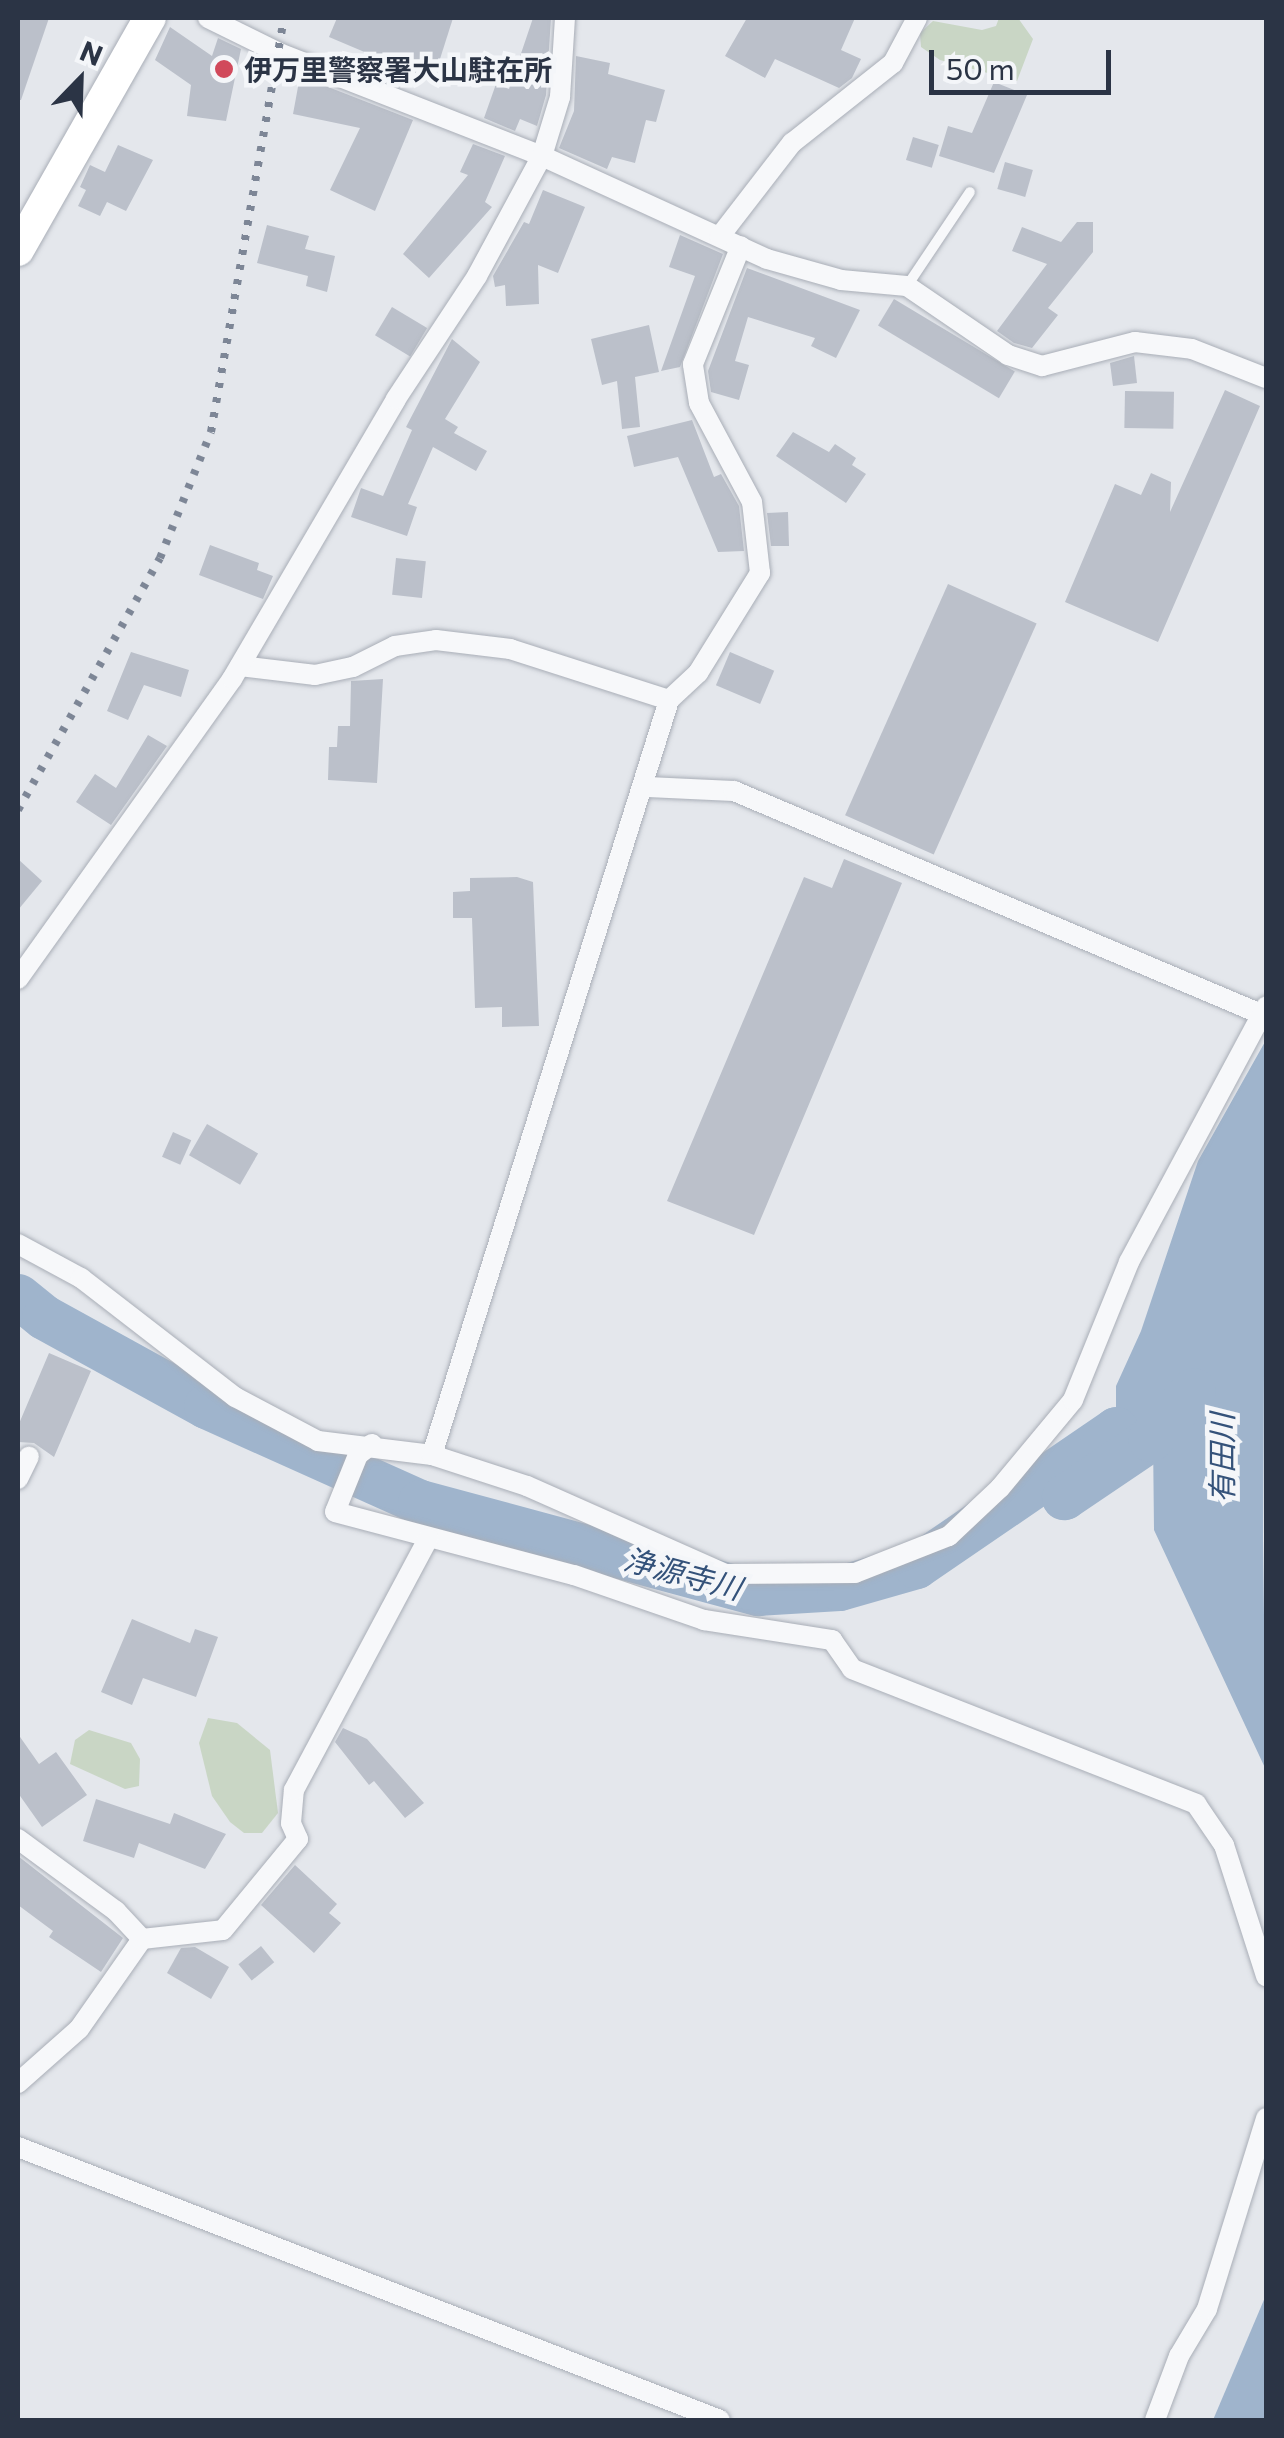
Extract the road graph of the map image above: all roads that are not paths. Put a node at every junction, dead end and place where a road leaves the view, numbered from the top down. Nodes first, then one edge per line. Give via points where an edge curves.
1 (150, 18) edge
2 (208, 18) edge
3 (566, 18) edge
4 (917, 18) edge
5 (542, 156) junction
6 (970, 192) dead end
7 (720, 236) junction
8 (740, 246) junction
9 (18, 250) edge
10 (907, 286) junction
11 (1266, 378) edge
12 (240, 666) junction
13 (669, 700) junction
14 (646, 788) junction
15 (18, 980) edge
16 (1264, 1010) edge
17 (18, 1244) edge
18 (365, 1450) junction
19 (432, 1455) junction
20 (30, 1456) dead end
21 (18, 1480) edge
22 (428, 1539) junction
23 (18, 1839) edge
24 (142, 1939) junction
25 (1266, 1976) edge
26 (18, 2083) edge
27 (1266, 2118) edge
28 (18, 2146) edge
29 (720, 2420) edge
30 (1156, 2420) edge

1 - 9 highway
2 - 5 street via 279,53
3 - 5 street via 560,97
4 - 7 street via 893,63 792,143
5 - 7 street
5 - 12 street
6 - 10 lane
7 - 8 street
8 - 10 street via 841,280
8 - 13 street via 693,364 700,404 752,502 760,573 698,674
10 - 11 street via 1008,354 1042,366 1135,342 1192,350
12 - 13 street via 315,675 354,667 395,646 436,640 510,649
12 - 15 street
13 - 14 street
14 - 16 street via 734,791
14 - 19 street
16 - 19 street via 1129,1262 1073,1400 950,1536 855,1573 726,1574 527,1486
17 - 18 street via 80,1278 236,1398 318,1441
18 - 19 street
18 - 22 street via 335,1512
20 - 21 street
22 - 24 street via 294,1790 291,1822 298,1840 223,1930
22 - 25 street via 574,1575 704,1620 832,1640 852,1669 1196,1804 1224,1845
23 - 24 street via 116,1910
24 - 26 street via 80,2030
27 - 30 street via 1207,2309 1179,2356
28 - 29 street

